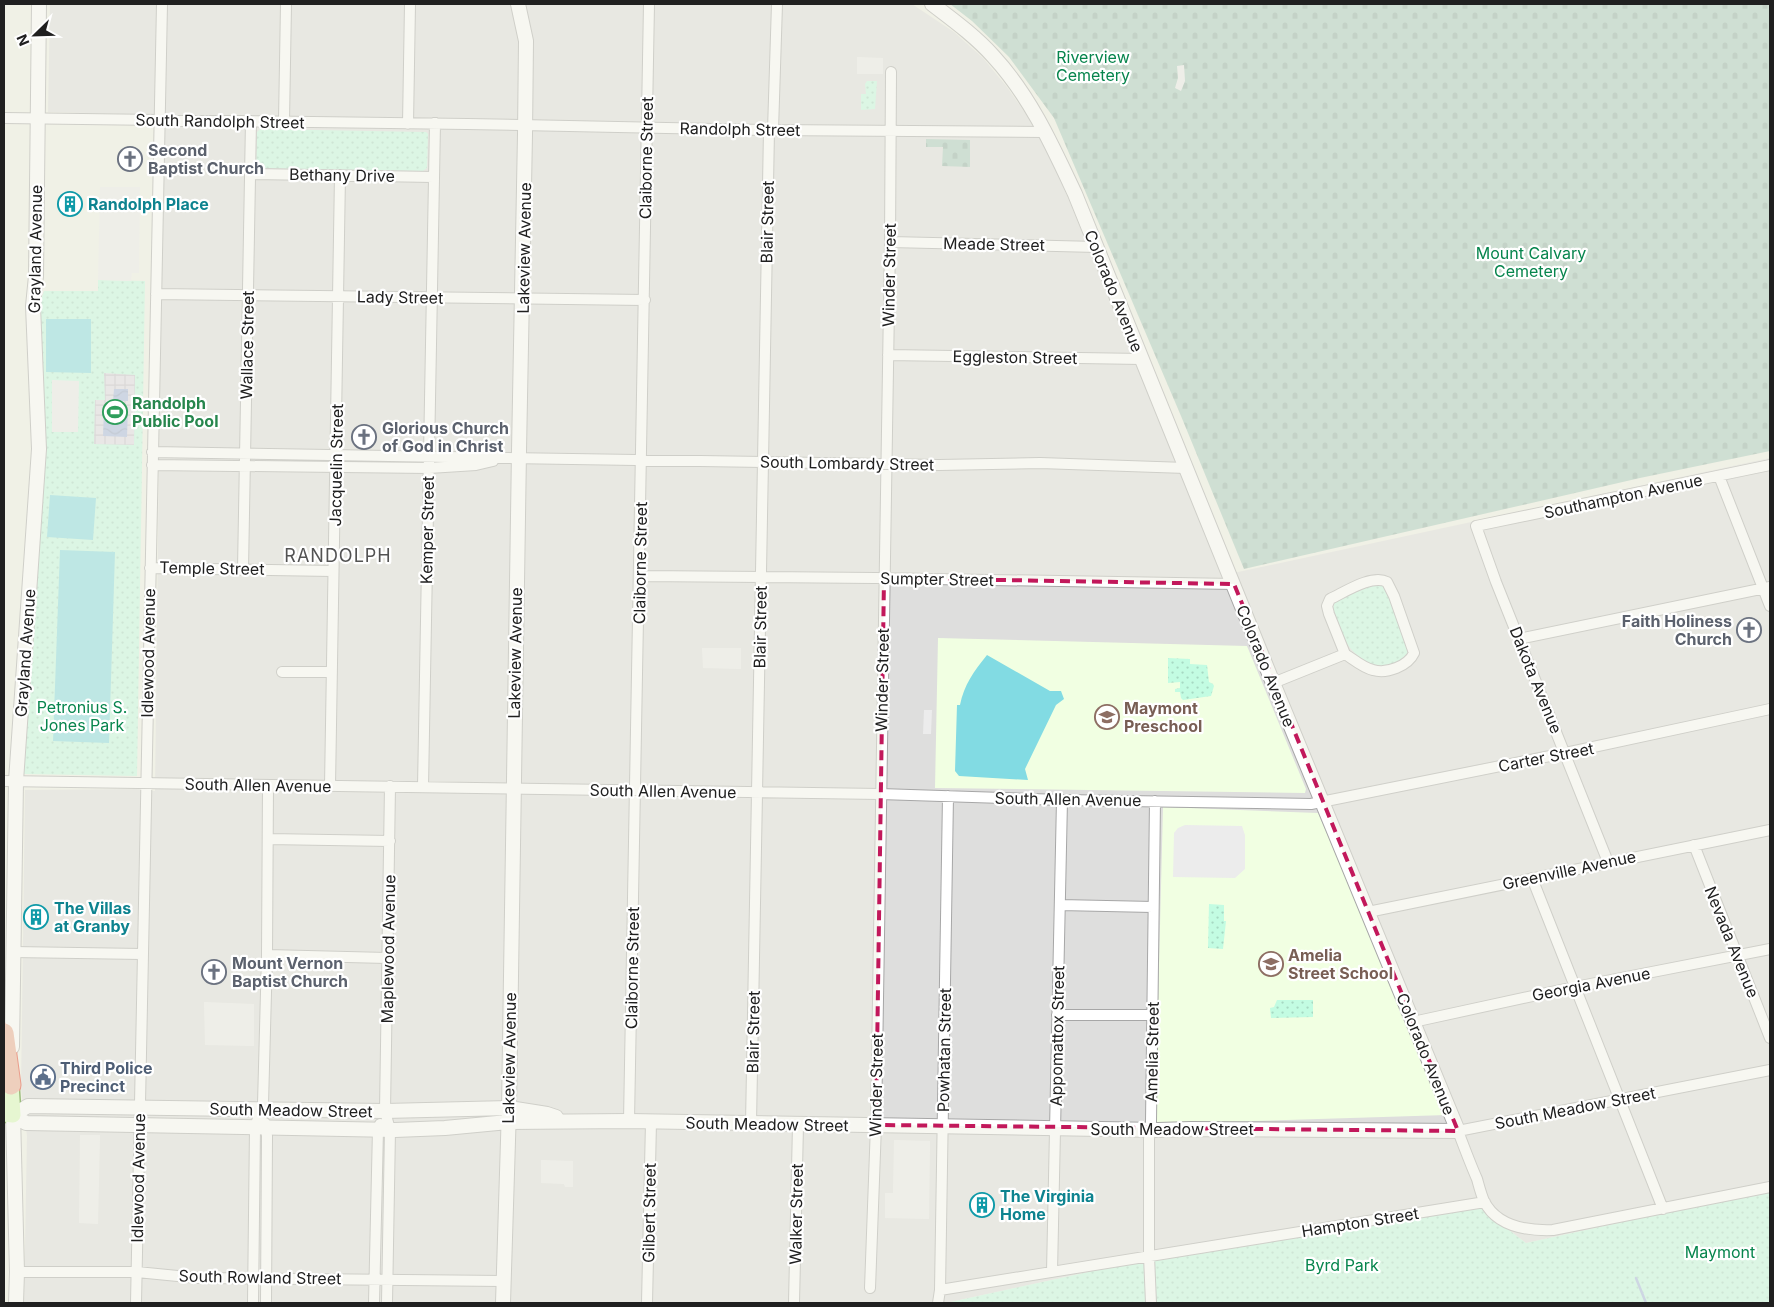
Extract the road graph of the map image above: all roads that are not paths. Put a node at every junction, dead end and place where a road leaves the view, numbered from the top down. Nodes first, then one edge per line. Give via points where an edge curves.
1 (39, 4) edge
2 (162, 4) edge
3 (286, 4) edge
4 (410, 4) edge
5 (518, 4) edge
6 (649, 4) edge
7 (777, 4) edge
8 (932, 4) edge
9 (891, 72) dead end
10 (4, 118) edge
11 (37, 118) junction
12 (159, 120) junction
13 (250, 121) junction
14 (284, 121) junction
15 (435, 123) junction
16 (408, 124) junction
17 (525, 125) junction
18 (646, 127) junction
19 (771, 130) junction
20 (891, 130) junction
21 (1045, 132) junction
22 (250, 174) junction
23 (340, 175) junction
24 (434, 177) junction
25 (890, 242) junction
26 (1097, 247) junction
27 (156, 294) junction
28 (248, 295) junction
29 (338, 296) junction
30 (432, 298) junction
31 (523, 299) junction
32 (645, 300) junction
33 (888, 355) junction
34 (1142, 359) junction
35 (152, 452) junction
36 (244, 452) junction
37 (336, 454) junction
38 (429, 456) junction
39 (514, 458) junction
40 (640, 459) junction
41 (763, 461) junction
42 (152, 464) junction
43 (886, 464) junction
44 (1770, 465) edge
45 (244, 466) junction
46 (335, 467) junction
47 (429, 468) junction
48 (1186, 468) junction
49 (1719, 476) junction
50 (1476, 526) joint
51 (150, 568) junction
52 (243, 569) junction
53 (333, 571) junction
54 (640, 576) junction
55 (761, 576) junction
56 (884, 578) junction
57 (1234, 584) junction
58 (1767, 587) edge
59 (1770, 606) edge
60 (1519, 638) junction
61 (1345, 654) junction
62 (282, 672) dead end
63 (331, 672) junction
64 (1273, 683) junction
65 (1770, 710) edge
66 (1565, 753) junction
67 (8, 781) edge
68 (146, 783) junction
69 (268, 785) junction
70 (330, 786) junction
71 (390, 786) junction
72 (423, 787) junction
73 (514, 788) junction
74 (635, 790) junction
75 (757, 792) junction
76 (880, 794) junction
77 (948, 796) junction
78 (1062, 800) junction
79 (1155, 801) junction
80 (1322, 802) junction
81 (1770, 830) edge
82 (268, 839) junction
83 (390, 841) junction
84 (1694, 845) junction
85 (1608, 862) junction
86 (1532, 878) junction
87 (1060, 905) junction
88 (1153, 906) junction
89 (1368, 912) junction
90 (1770, 948) edge
91 (13, 952) junction
92 (142, 954) junction
93 (268, 955) junction
94 (1737, 955) junction
95 (387, 958) junction
96 (1575, 987) junction
97 (1057, 1015) junction
98 (1153, 1015) junction
99 (1413, 1022) junction
100 (4, 1033) edge
101 (1770, 1038) edge
102 (1770, 1070) edge
103 (11, 1085) junction
104 (1620, 1100) junction
105 (139, 1108) junction
106 (262, 1110) junction
107 (385, 1112) junction
108 (8, 1114) edge
109 (508, 1115) junction
110 (629, 1121) junction
111 (651, 1122) junction
112 (138, 1124) junction
113 (751, 1124) junction
114 (798, 1125) junction
115 (876, 1126) junction
116 (942, 1126) junction
117 (261, 1127) junction
118 (1056, 1127) junction
119 (384, 1130) junction
120 (1150, 1130) junction
121 (1458, 1131) junction
122 (1770, 1187) edge
123 (1485, 1202) junction
124 (1663, 1209) junction
125 (1148, 1256) junction
126 (17, 1272) junction
127 (137, 1272) junction
128 (1052, 1272) junction
129 (253, 1278) junction
130 (266, 1278) junction
131 (375, 1280) junction
132 (387, 1280) junction
133 (504, 1281) junction
134 (870, 1288) dead end
135 (940, 1290) junction
136 (16, 1303) edge
137 (136, 1303) edge
138 (253, 1303) edge
139 (266, 1303) edge
140 (374, 1303) edge
141 (387, 1303) edge
142 (503, 1303) edge
143 (647, 1303) edge
144 (794, 1303) edge
145 (938, 1303) edge
146 (1152, 1303) edge

1 - 11 street, Grayland Avenue
2 - 12 street, Idlewood Avenue
3 - 14 street
4 - 16 street
5 - 17 street, Lakeview Avenue via 526,41
6 - 18 street, Claiborne Street
7 - 19 street, Blair Street
8 - 21 street, Colorado Avenue via 993,56 1029,103
9 - 20 street, Winder Street
10 - 11 street, South Randolph Street
11 - 12 street, South Randolph Street
11 - 67 street, Grayland Avenue via 33,306 39,449
12 - 13 street, South Randolph Street
12 - 27 street, Idlewood Avenue
13 - 14 street, South Randolph Street
13 - 22 street, Wallace Street
14 - 16 street, South Randolph Street
15 - 16 street, South Randolph Street
15 - 17 street, Randolph Street
15 - 24 street, Kemper Street
17 - 18 street, Randolph Street
17 - 31 street, Lakeview Avenue
18 - 19 street, Randolph Street
18 - 32 street, Claiborne Street
19 - 20 street, Randolph Street
19 - 41 street, Blair Street
20 - 21 street, Randolph Street
20 - 25 street, Winder Street
21 - 26 street, Colorado Avenue
22 - 23 street, Bethany Drive
22 - 28 street, Wallace Street
23 - 24 street, Bethany Drive
23 - 29 street, Jacquelin Street
24 - 30 street, Kemper Street
25 - 26 street, Meade Street
25 - 33 street, Winder Street
26 - 34 street, Colorado Avenue
27 - 28 street, Lady Street
27 - 35 street, Idlewood Avenue
28 - 29 street, Lady Street
28 - 36 street, Wallace Street
29 - 30 street, Lady Street
29 - 37 street, Jacquelin Street
30 - 31 street, Lady Street
30 - 38 street, Kemper Street
31 - 32 street, Lady Street
31 - 39 street, Lakeview Avenue
32 - 40 street, Claiborne Street
33 - 34 street, Eggleston Street
33 - 43 street, Winder Street
34 - 48 street, Colorado Avenue
35 - 36 street, South Lombardy Street
35 - 42 street, Idlewood Avenue
36 - 37 street, South Lombardy Street
36 - 45 street, Wallace Street
37 - 38 street, South Lombardy Street
37 - 46 street, Jacquelin Street
38 - 39 street, South Lombardy Street
38 - 47 street, Kemper Street
39 - 40 street, South Lombardy Street
39 - 47 street, South Lombardy Street via 476,465
39 - 73 street, Lakeview Avenue
40 - 41 street, South Lombardy Street
40 - 54 street, Claiborne Street
41 - 43 street, South Lombardy Street
41 - 55 street, Blair Street
42 - 45 street, South Lombardy Street
42 - 51 street, Idlewood Avenue
43 - 48 street, South Lombardy Street via 1040,463
43 - 56 street, Winder Street
44 - 49 street, Southampton Avenue
45 - 46 street, South Lombardy Street
45 - 52 street, Wallace Street
46 - 47 street, South Lombardy Street
46 - 53 street, Jacquelin Street
47 - 72 street, Kemper Street
48 - 57 street, Colorado Avenue
49 - 50 street, Southampton Avenue
49 - 58 street
50 - 60 street, Dakota Avenue
51 - 52 street, Temple Street
51 - 68 street, Idlewood Avenue
52 - 53 street, Temple Street
53 - 63 street, Jacquelin Street
54 - 55 street, Sumpter Street
54 - 74 street, Claiborne Street
55 - 56 street, Sumpter Street
55 - 75 street, Blair Street
56 - 57 street, Sumpter Street
56 - 76 street, Winder Street
57 - 64 street, Colorado Avenue
58 - 59 street
58 - 60 street
60 - 66 street, Dakota Avenue
61 - 61 street via 1372,670 1392,669 1411,660 1414,653 1387,582 1371,580 1330,598 1329,614
61 - 64 street
62 - 63 street
63 - 70 street, Jacquelin Street
64 - 80 street, Colorado Avenue
65 - 66 street, Carter Street
66 - 80 street, Carter Street
66 - 85 street, Dakota Avenue
67 - 68 street, South Allen Avenue
67 - 91 street, Grayland Avenue
68 - 69 street, South Allen Avenue
68 - 92 street, Idlewood Avenue
69 - 70 street, South Allen Avenue
69 - 82 street
70 - 71 street, South Allen Avenue
71 - 72 street, South Allen Avenue
71 - 83 street, Maplewood Avenue
72 - 73 street, South Allen Avenue
73 - 74 street, South Allen Avenue
73 - 109 street, Lakeview Avenue
74 - 75 street, South Allen Avenue
74 - 110 street, Claiborne Street
75 - 76 street, South Allen Avenue
75 - 113 street, Blair Street
76 - 77 street, South Allen Avenue
76 - 115 street, Winder Street
77 - 78 street, South Allen Avenue
77 - 116 street, Powhatan Street
78 - 79 street, South Allen Avenue
78 - 87 street, Appomattox Street
79 - 80 street, South Allen Avenue
79 - 88 street, Amelia Street
80 - 89 street, Colorado Avenue
81 - 84 street, Greenville Avenue
82 - 83 street
82 - 93 street
83 - 95 street, Maplewood Avenue
84 - 85 street, Greenville Avenue
84 - 94 street, Nevada Avenue
85 - 86 street, Greenville Avenue
86 - 89 street, Greenville Avenue
86 - 96 street
87 - 88 street
87 - 97 street, Appomattox Street
88 - 98 street, Amelia Street
89 - 99 street, Colorado Avenue
90 - 94 street, Georgia Avenue
91 - 92 street
91 - 103 street, Grayland Avenue
92 - 105 street, Idlewood Avenue
93 - 95 street
93 - 106 street
94 - 96 street, Georgia Avenue
94 - 101 street, Nevada Avenue
95 - 107 street, Maplewood Avenue
96 - 99 street, Georgia Avenue
96 - 104 street
97 - 98 street
97 - 118 street, Appomattox Street
98 - 120 street, Amelia Street
99 - 121 street, Colorado Avenue
100 - 103 highway
102 - 104 street, South Meadow Street
103 - 108 main road, Grayland Avenue
104 - 121 street, South Meadow Street
104 - 124 street
105 - 106 street, South Meadow Street
105 - 108 street, South Meadow Street via 28,1106
105 - 112 street, Idlewood Avenue
106 - 107 street, South Meadow Street
106 - 117 street
107 - 109 street, South Meadow Street
107 - 119 street, Maplewood Avenue
108 - 112 street, South Meadow Street via 26,1123
108 - 126 street, Grayland Avenue
109 - 110 street, South Meadow Street via 547,1114 568,1122
109 - 119 street, South Meadow Street via 445,1128
109 - 133 street, Lakeview Avenue
110 - 111 street, South Meadow Street
111 - 113 street, South Meadow Street
111 - 143 street, Gilbert Street
112 - 117 street, South Meadow Street
112 - 127 street, Idlewood Avenue
113 - 114 street, South Meadow Street
114 - 115 street, South Meadow Street
114 - 144 street, Walker Street
115 - 116 street, South Meadow Street
115 - 134 street, Winder Street
116 - 118 street, South Meadow Street
116 - 135 street, Powhatan Street
117 - 119 street, South Meadow Street
117 - 129 street
117 - 130 street
118 - 120 street, South Meadow Street
118 - 128 street, Appomattox Street
119 - 131 street, Maplewood Avenue
119 - 132 street, Maplewood Avenue
120 - 121 street, South Meadow Street
120 - 125 street, Amelia Street
121 - 123 street, Colorado Avenue
122 - 124 street
123 - 124 street via 1505,1222 1534,1231
123 - 125 street, Hampton Street
125 - 128 street, Hampton Street
125 - 146 street, Amelia Street
126 - 127 street, South Rowland Street
126 - 136 street, Grayland Avenue
127 - 129 street, South Rowland Street via 198,1278
127 - 137 street, Idlewood Avenue
128 - 135 street, Hampton Street
129 - 130 street, South Rowland Street
129 - 138 street
130 - 131 street, South Rowland Street
130 - 139 street
131 - 132 street, South Rowland Street
131 - 140 street, Maplewood Avenue
132 - 133 street, South Rowland Street
132 - 141 street, Maplewood Avenue
133 - 142 street, Lakeview Avenue
135 - 145 street, Powhatan Street

